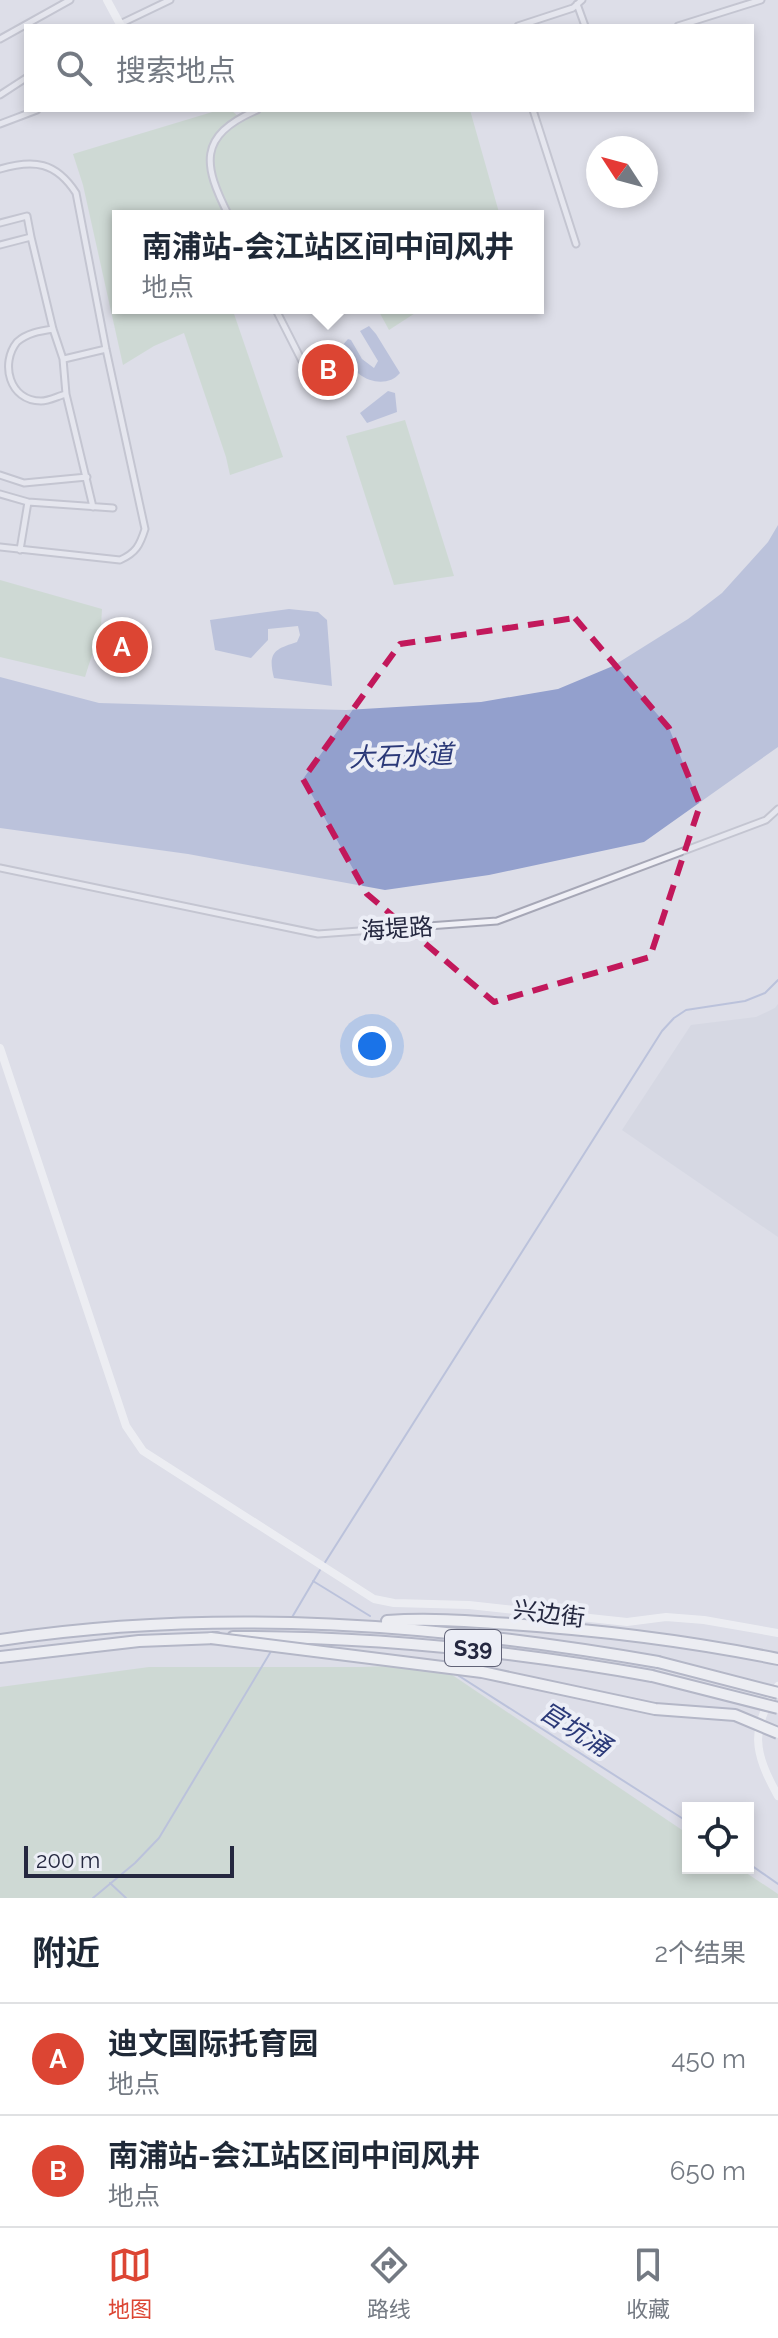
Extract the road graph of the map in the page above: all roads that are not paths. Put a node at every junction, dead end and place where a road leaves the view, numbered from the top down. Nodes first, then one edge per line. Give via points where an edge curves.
1 (70, 0) edge
2 (107, 0) edge
3 (170, 0) edge
4 (761, 0) edge
5 (580, 2) edge
6 (27, 24) edge
7 (119, 24) edge
8 (121, 24) edge
9 (523, 24) edge
10 (585, 24) edge
11 (684, 24) edge
12 (24, 26) edge
13 (0, 39) edge
14 (24, 79) edge
15 (0, 95) edge
16 (32, 112) edge
17 (253, 112) edge
18 (534, 112) edge
19 (0, 124) edge
20 (0, 169) edge
21 (226, 210) edge
22 (0, 223) edge
23 (31, 237) junction
24 (576, 244) dead end
25 (0, 245) edge
26 (278, 314) edge
27 (53, 329) junction
28 (106, 349) junction
29 (320, 358) dead end
30 (63, 359) junction
31 (66, 394) junction
32 (0, 475) edge
33 (87, 477) junction
34 (0, 494) edge
35 (28, 502) junction
36 (93, 507) junction
37 (113, 508) dead end
38 (0, 547) edge
39 (20, 550) junction
40 (778, 809) edge
41 (0, 868) edge
42 (0, 1048) edge
43 (2, 1063) edge
44 (359, 1624) junction
45 (776, 1633) edge
46 (211, 1638) junction
47 (5, 1639) edge
48 (0, 1657) edge
49 (778, 1659) edge
50 (778, 1686) edge
51 (778, 1693) edge
52 (778, 1708) edge
53 (778, 1733) edge
54 (778, 1796) edge

1 - 6 street
2 - 7 street
3 - 8 street
4 - 11 street
5 - 9 street
5 - 10 street
12 - 13 street
14 - 15 street
16 - 19 street
17 - 21 street via 222,131 213,148 213,184
18 - 24 street
20 - 28 street via 39,164 66,178 76,193
22 - 23 street via 27,216
23 - 25 street
23 - 27 street
26 - 29 street via 303,363
27 - 30 street
27 - 31 street via 17,341 4,370 23,398 42,401
28 - 30 street
28 - 39 street via 142,511 145,529 140,544 120,560
30 - 31 street
31 - 33 street
32 - 33 street via 24,483
33 - 36 street
34 - 35 street
35 - 36 street
35 - 39 street
36 - 37 street
38 - 39 street
40 - 41 street, 海堤路 via 766,820 497,921 318,934
42 - 43 street, 兴边街
43 - 45 street, 兴边街 via 126,1426 143,1451 374,1599 627,1622 691,1619
44 - 47 highway, S39 via 159,1625
44 - 49 highway via 421,1618 581,1628
44 - 51 highway, S39, bridge via 515,1639 658,1662
46 - 48 highway, S39
46 - 52 highway, S39, bridge via 292,1637 473,1648 652,1676
46 - 53 highway, bridge via 482,1672 655,1709 735,1715
50 - 54 street via 760,1718 757,1741

